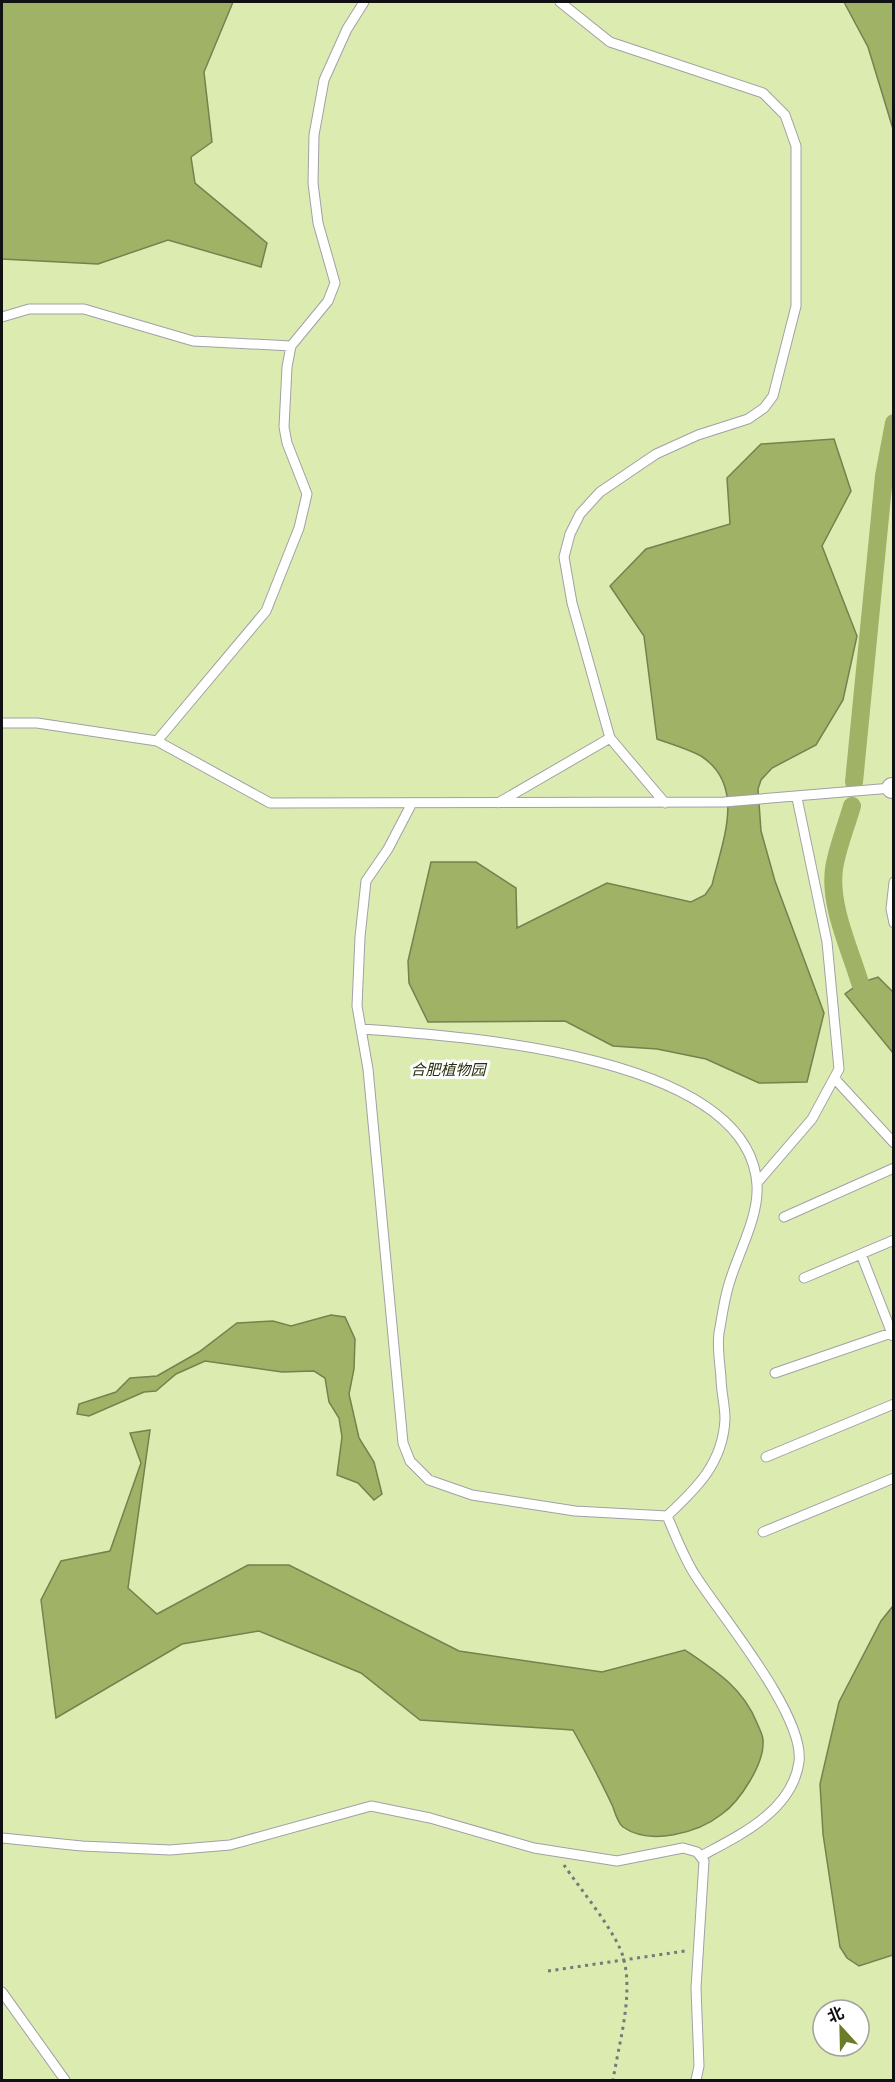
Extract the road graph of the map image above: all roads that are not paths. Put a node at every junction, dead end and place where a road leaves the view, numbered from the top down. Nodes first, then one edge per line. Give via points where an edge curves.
1 (364, 2) edge
2 (560, 2) edge
3 (2, 317) edge
4 (291, 346) junction
5 (2, 723) edge
6 (610, 738) junction
7 (157, 741) junction
8 (893, 788) edge
9 (797, 798) junction
10 (412, 803) junction
11 (665, 803) junction
12 (498, 804) junction
13 (894, 882) edge
14 (894, 923) edge
15 (362, 1029) junction
16 (835, 1079) junction
17 (894, 1143) edge
18 (894, 1168) edge
19 (757, 1183) junction
20 (784, 1217) dead end
21 (894, 1240) edge
22 (861, 1254) junction
23 (804, 1278) dead end
24 (893, 1334) edge
25 (776, 1373) dead end
26 (894, 1404) edge
27 (766, 1457) dead end
28 (894, 1478) edge
29 (667, 1516) junction
30 (763, 1532) dead end
31 (2, 1838) edge
32 (701, 1856) junction
33 (2, 1992) edge
34 (65, 2080) edge
35 (696, 2080) edge

1 - 4 lane via 324,80 314,135 313,183 318,223 334,276 334,290
2 - 6 lane via 610,42 763,93 785,115 796,146 796,306 773,396 748,419 656,454 600,492 580,514 570,534 564,557 572,603
3 - 4 lane via 29,309 84,309 193,341
4 - 7 lane via 284,427 306,485 299,528 266,611
5 - 7 lane via 37,723
6 - 11 lane
6 - 12 lane
7 - 10 lane via 270,804
8 - 9 lane
9 - 11 lane
9 - 16 lane via 827,942 840,1059
10 - 12 lane
10 - 15 lane via 366,881 357,1006
11 - 12 lane
13 - 14 lane
15 - 19 lane via 516,1045 640,1073 682,1090 716,1115 738,1136 754,1164
15 - 29 lane via 399,1419 410,1461 429,1480 472,1495 575,1511
16 - 17 lane
16 - 19 lane via 812,1119
18 - 20 lane
19 - 29 lane via 757,1202 728,1286 718,1338 725,1416 719,1451 700,1486
21 - 22 lane
22 - 23 lane
22 - 24 lane
24 - 25 lane
26 - 27 lane
28 - 30 lane
29 - 32 lane via 695,1575 787,1711 799,1753 791,1785 777,1806 748,1831
31 - 32 lane via 170,1851 230,1845 370,1806 555,1852 617,1861 683,1848
32 - 35 lane via 704,1861 696,1988
33 - 34 lane

